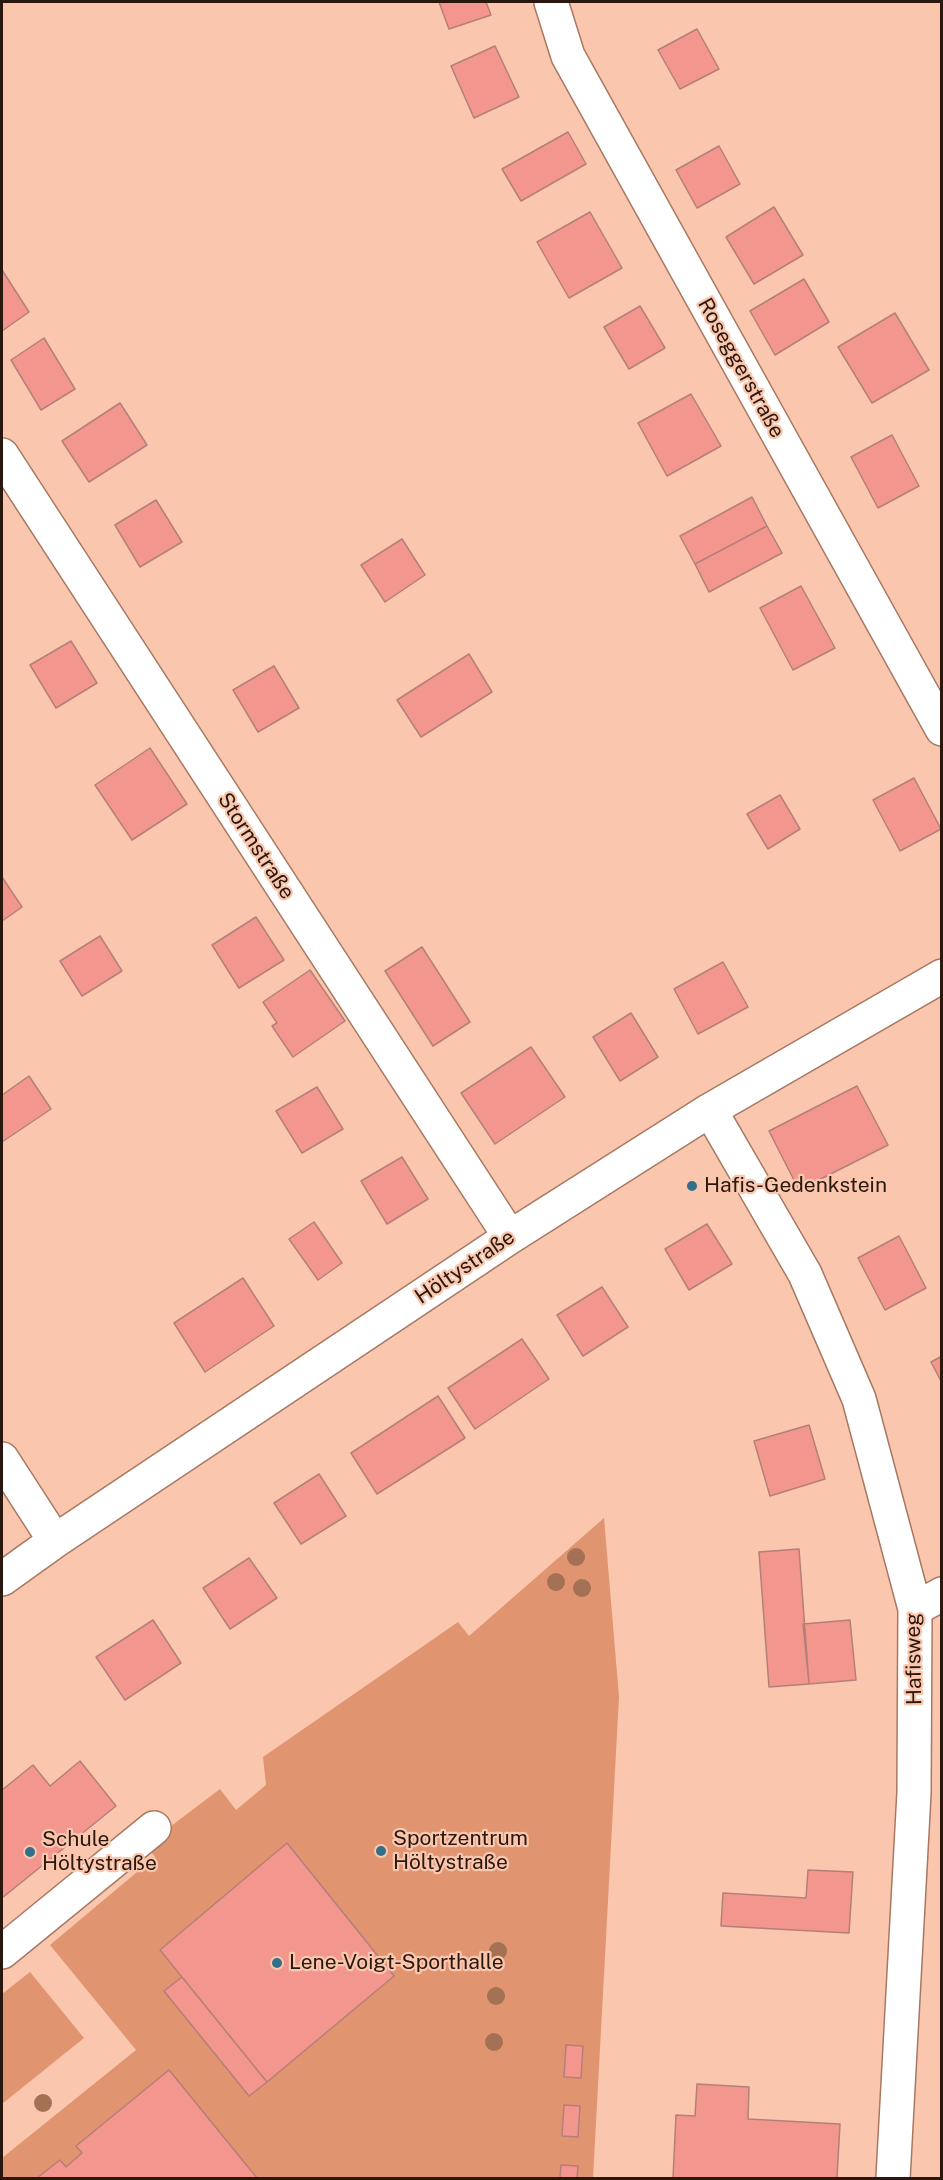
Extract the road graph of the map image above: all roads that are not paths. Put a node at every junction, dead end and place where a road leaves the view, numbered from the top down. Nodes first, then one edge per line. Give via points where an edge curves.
1 (551, 2) edge
2 (2, 455) edge
3 (942, 729) edge
4 (942, 976) edge
5 (710, 1110) junction
6 (510, 1237) junction
7 (2, 1459) edge
8 (55, 1541) junction
9 (2, 1579) edge
10 (928, 1602) edge
11 (153, 1828) dead end
12 (2, 1952) edge
13 (893, 2178) edge

1 - 3 street, Roseggerstraße via 568,57
2 - 6 street, Stormstraße
4 - 5 street, Höltystraße
5 - 6 street, Höltystraße
5 - 10 street, Hafisweg via 805,1274 859,1399
6 - 8 street, Höltystraße
7 - 8 street
8 - 9 street, Höltystraße
10 - 13 street, Hafisweg
11 - 12 street

